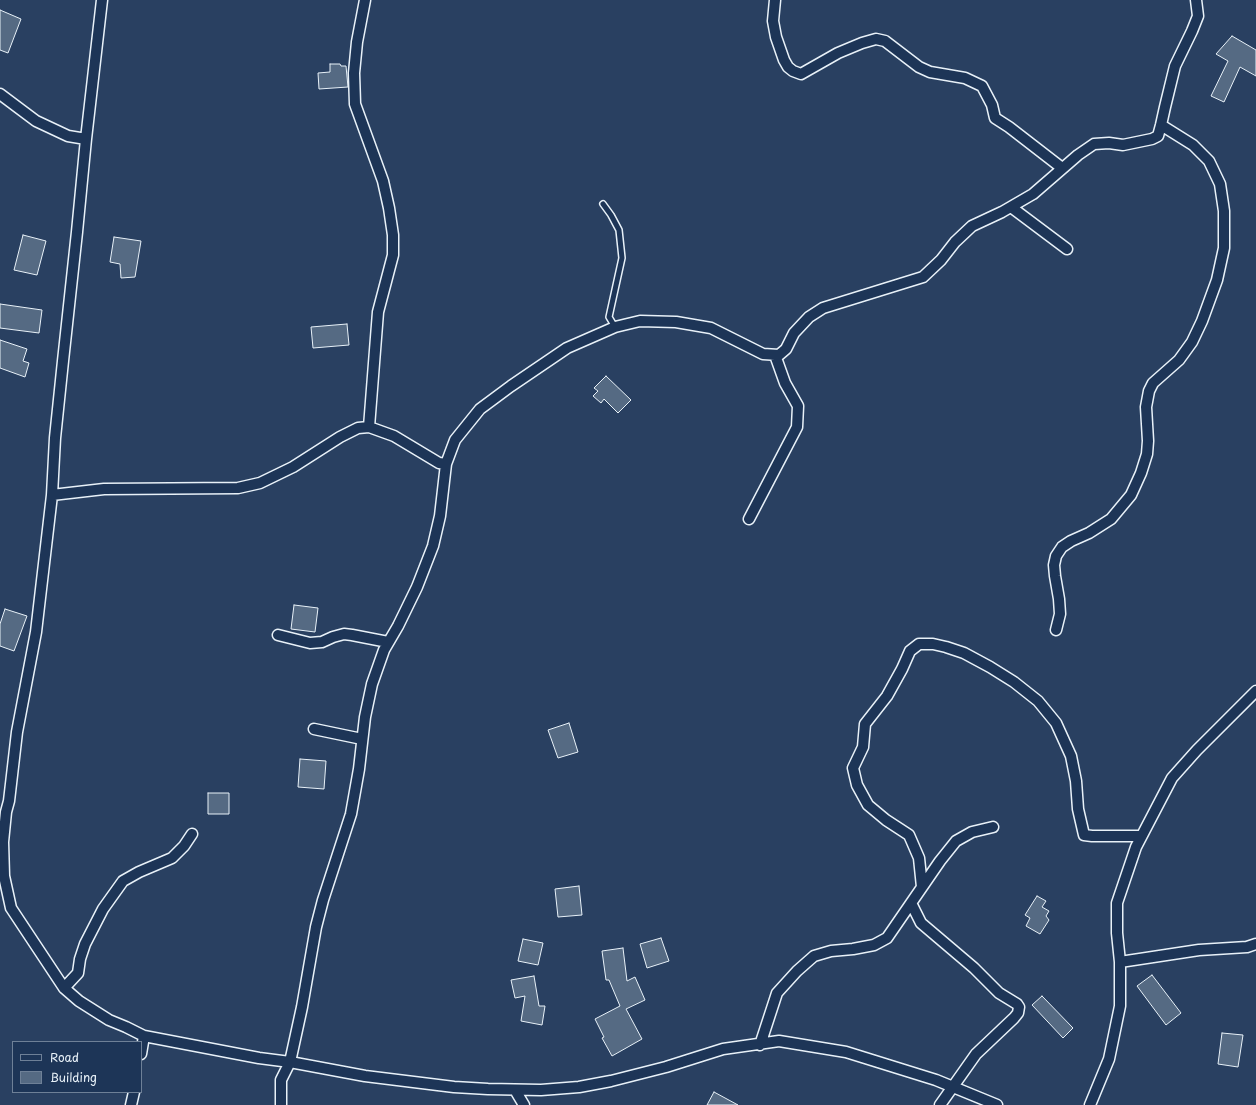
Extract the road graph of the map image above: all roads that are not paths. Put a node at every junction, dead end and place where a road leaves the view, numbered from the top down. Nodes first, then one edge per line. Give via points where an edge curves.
1 (102, 0) edge
2 (365, 0) edge
3 (775, 0) edge
4 (1196, 0) edge
5 (0, 94) edge
6 (1161, 125) junction
7 (86, 139) junction
8 (1062, 168) junction
9 (603, 204) dead end
10 (1011, 206) junction
11 (1067, 249) dead end
12 (615, 327) junction
13 (776, 355) junction
14 (369, 427) junction
15 (446, 464) junction
16 (52, 495) junction
17 (749, 519) dead end
18 (1056, 630) dead end
19 (278, 635) dead end
20 (388, 642) junction
21 (1256, 691) edge
22 (314, 730) dead end
23 (362, 739) junction
24 (5, 800) edge
25 (993, 827) dead end
26 (192, 834) dead end
27 (1141, 836) junction
28 (922, 887) junction
29 (912, 903) junction
30 (1256, 944) edge
31 (1120, 962) junction
32 (64, 988) junction
33 (144, 1036) junction
34 (760, 1045) junction
35 (142, 1048) edge
36 (290, 1062) junction
37 (953, 1088) junction
38 (515, 1090) junction
39 (134, 1093) edge
40 (131, 1105) edge
41 (281, 1105) edge
42 (524, 1105) edge
43 (940, 1105) edge
44 (997, 1105) edge
45 (1090, 1105) edge

1 - 7 street
2 - 14 street via 356,42 355,104 383,181 393,235 393,255 378,312
3 - 8 street via 773,22 776,37 784,60 793,71 801,74 862,43 876,39 885,41 930,72 965,78 982,86 992,105 995,118
4 - 6 street via 1198,16 1175,66
5 - 7 street via 36,121 68,136
6 - 8 street via 1158,136 1152,139 1123,145 1094,144
6 - 18 street via 1193,145 1209,161 1220,184 1224,211 1224,248 1217,280 1192,342 1179,360 1153,383 1149,391 1146,407 1147,454 1131,495 1111,519 1071,541 1056,556 1054,565 1060,614
7 - 16 street via 55,438
8 - 10 street via 1033,194
9 - 12 lane via 619,230 622,258 609,317
10 - 11 street
10 - 13 street via 972,226 923,277 823,308 809,317 794,333 786,349
12 - 13 street via 640,321 676,322 711,328 764,354
12 - 15 street via 567,348 480,409 456,440
13 - 17 street via 785,383 798,406 797,427
14 - 15 street via 394,436 439,463
14 - 16 street via 358,428 340,437 293,467 260,483 238,488 104,489
15 - 20 street via 440,516 433,546 417,587
16 - 24 street via 36,632
19 - 20 street via 310,643 322,642 344,634
20 - 23 street via 372,684
21 - 27 street via 1172,778
22 - 23 street
23 - 36 street via 351,814 316,927
24 - 32 street via 4,876 11,908
25 - 28 street via 972,832 956,841
26 - 32 street via 172,858 123,881 103,909 85,944 78,973
27 - 28 street via 1084,835 1071,756 1056,723 1038,701 1014,682 964,653 940,646 920,644 910,652 886,696 865,724 863,746 853,768 857,785 868,805 909,834 919,858
27 - 31 street via 1116,903
28 - 29 street
29 - 34 street via 887,938 874,945 814,956 797,971 777,993
29 - 37 street via 921,923 999,993 1019,1007 1014,1018 976,1054
30 - 31 street
31 - 45 street via 1120,1006 1109,1059
32 - 33 street via 109,1020
33 - 35 street
33 - 36 street
34 - 37 street via 779,1041 846,1052 936,1080
34 - 38 street via 723,1049 638,1075 586,1086
36 - 38 street via 365,1076 454,1087
36 - 41 street via 281,1080
37 - 43 street
37 - 44 street
38 - 42 street
39 - 40 street

